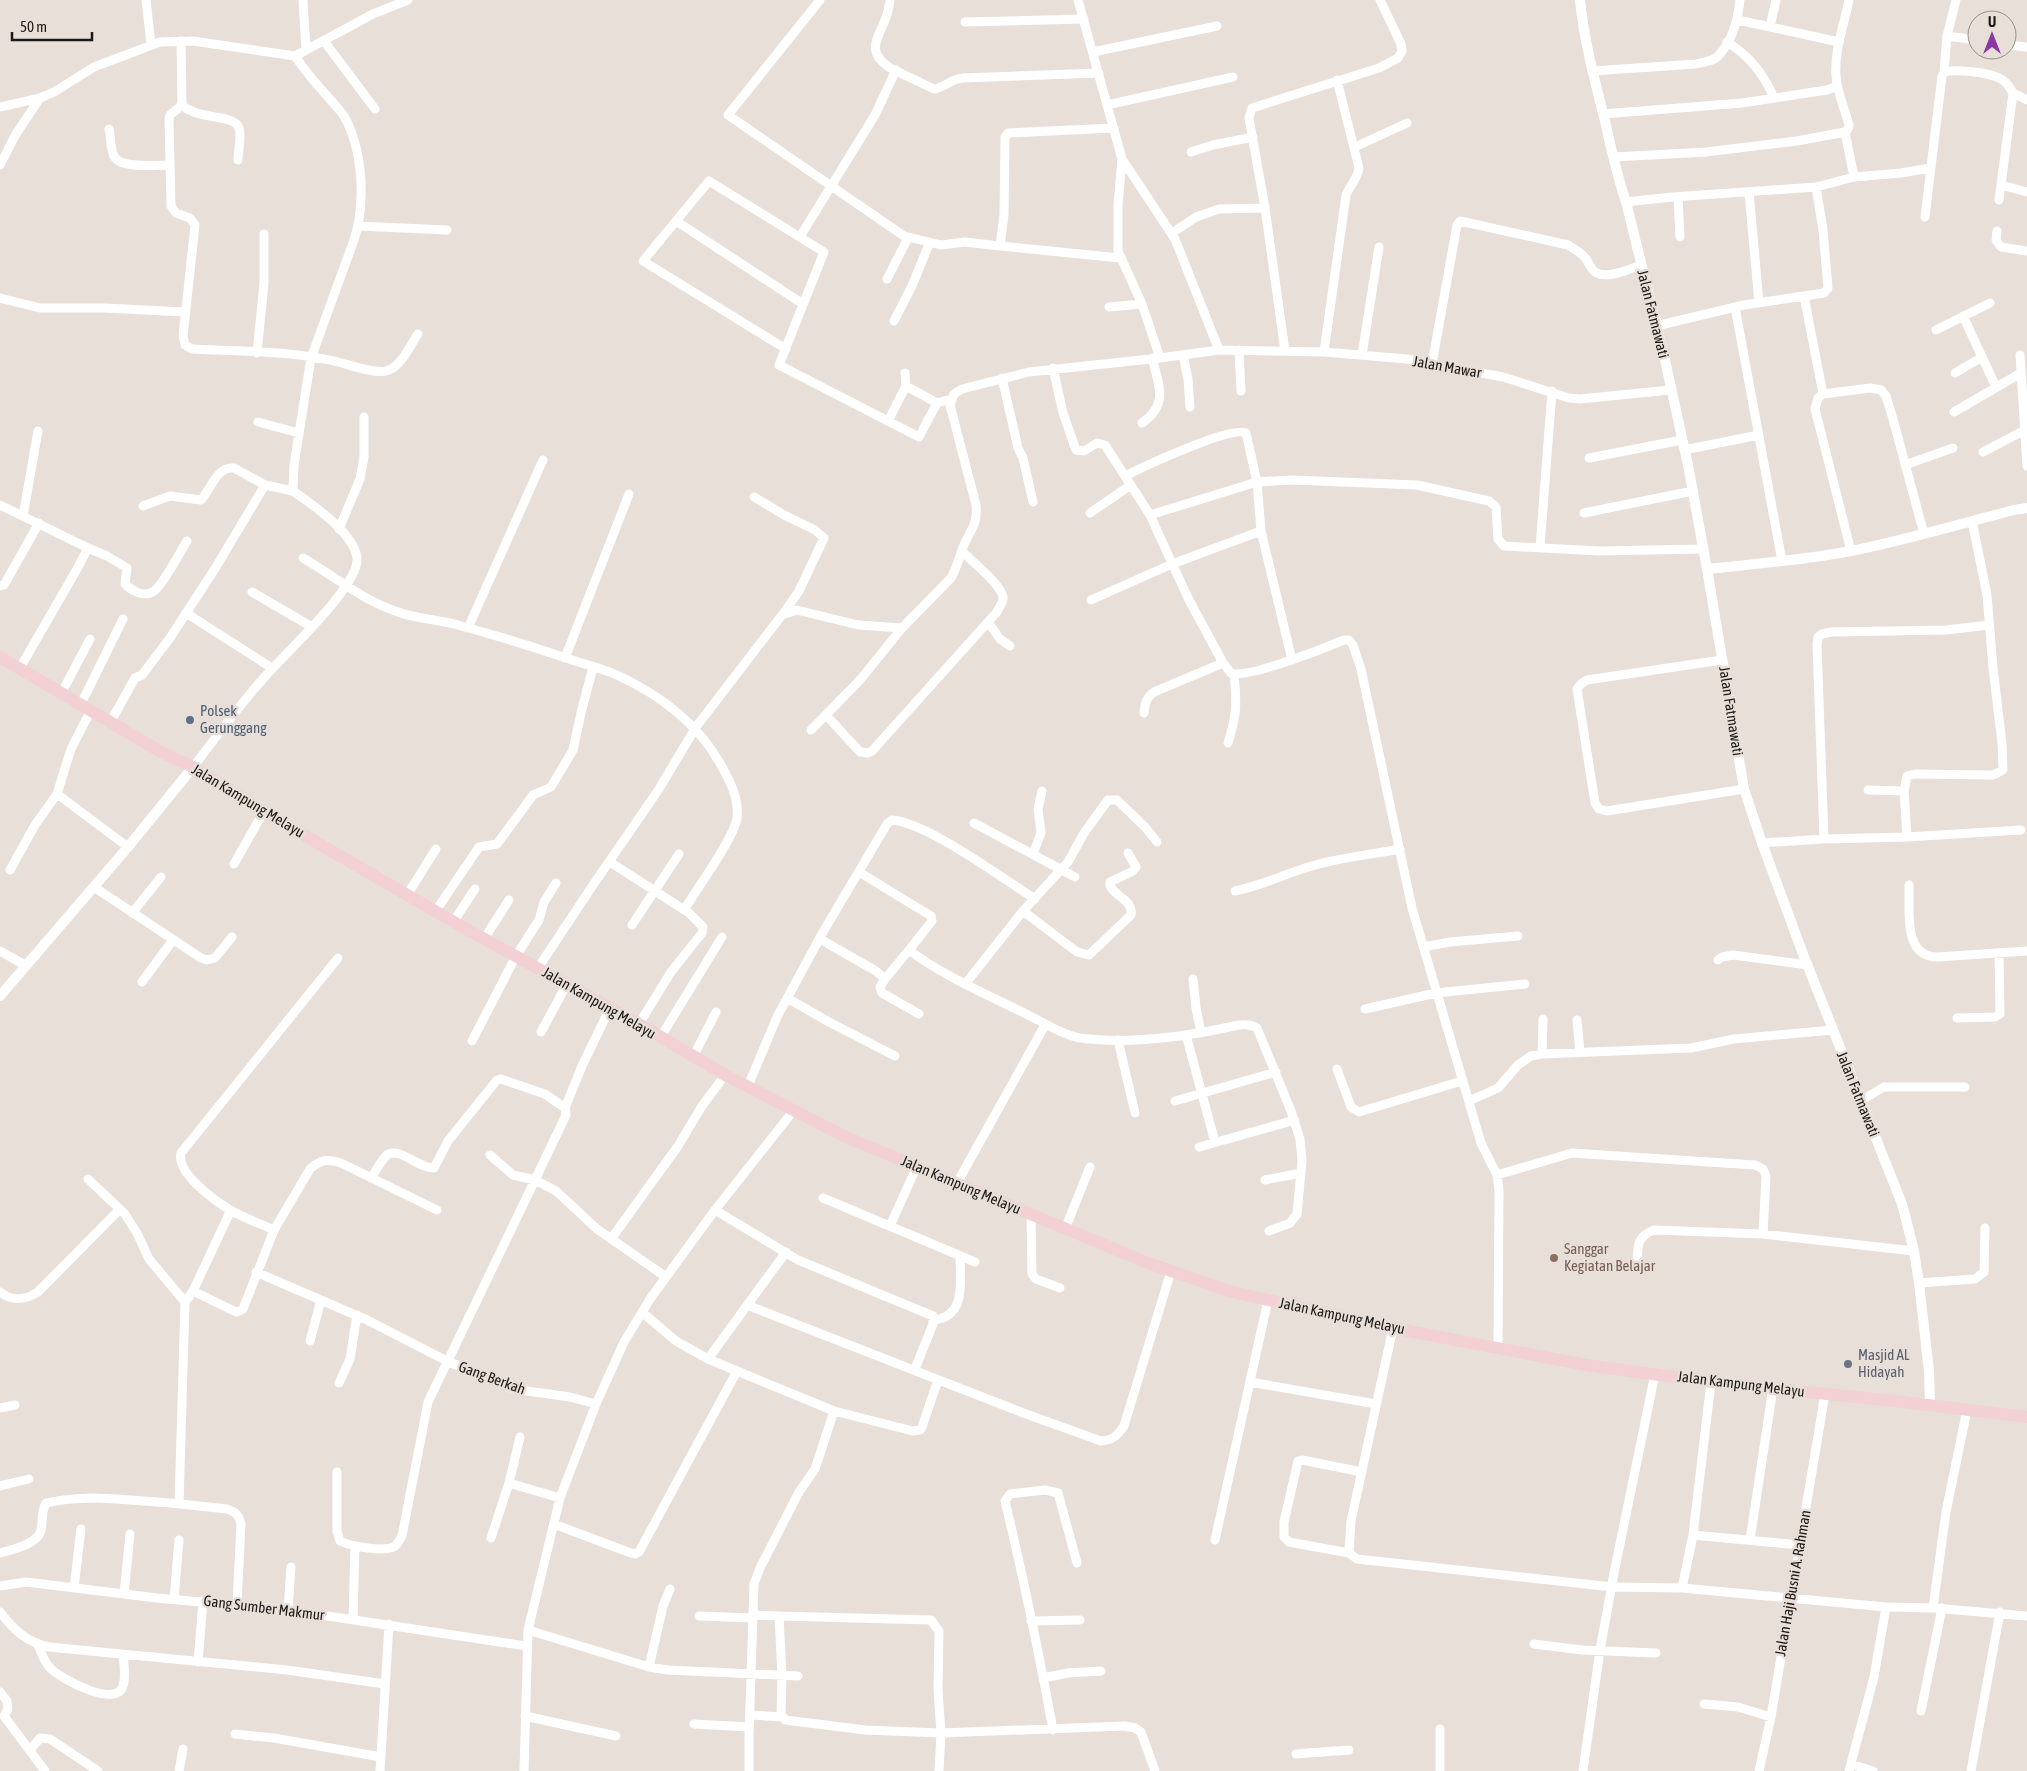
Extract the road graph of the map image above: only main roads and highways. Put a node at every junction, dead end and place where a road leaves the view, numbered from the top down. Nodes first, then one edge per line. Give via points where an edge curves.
1 (0, 657) edge
2 (2027, 1417) edge

1 - 2 main road, Jalan Kampung Melayu via 435,912 725,1075 846,1137 1148,1263 1232,1292 1393,1328 1586,1365

